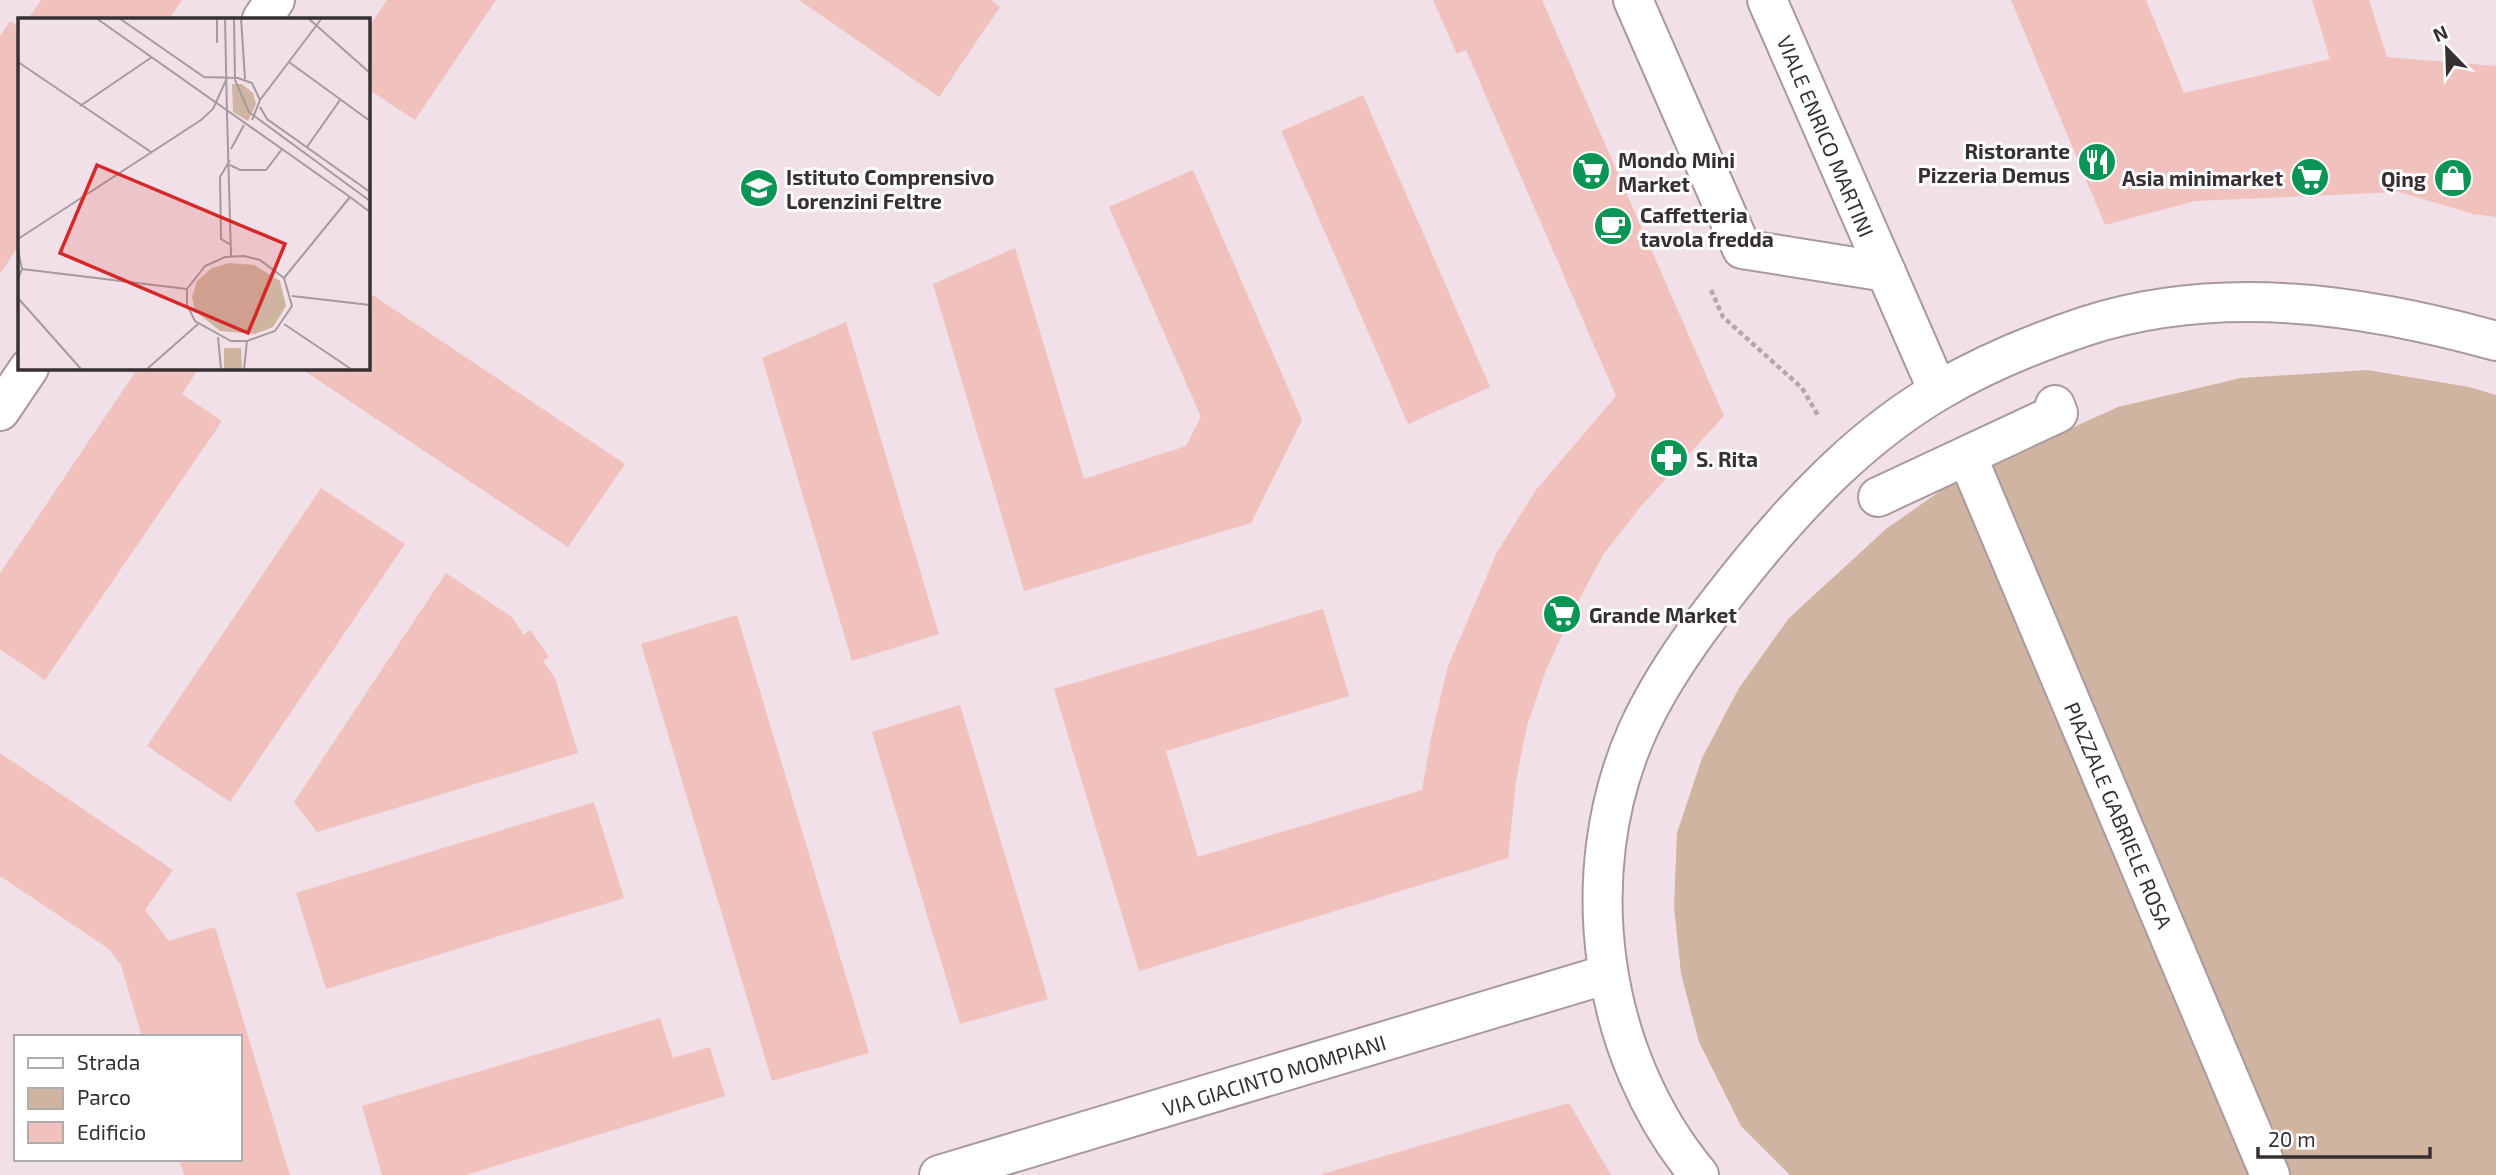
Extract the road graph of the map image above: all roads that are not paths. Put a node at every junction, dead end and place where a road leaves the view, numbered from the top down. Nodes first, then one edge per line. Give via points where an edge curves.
1 (275, 0) edge
2 (1633, 0) edge
3 (1767, 0) edge
4 (263, 18) edge
5 (1886, 272) junction
6 (2496, 341) edge
7 (28, 369) edge
8 (1938, 391) junction
9 (2055, 405) dead end
10 (0, 411) edge
11 (1967, 456) junction
12 (1878, 496) dead end
13 (1608, 974) junction
14 (939, 1175) edge
15 (1699, 1175) edge
16 (2270, 1175) edge

1 - 4 street
2 - 5 street, VIALE ENRICO MARTINI via 1742,249
3 - 5 street, VIALE ENRICO MARTINI
5 - 8 street, VIALE ENRICO MARTINI
6 - 8 street via 2390,315 2286,301 2216,303 2090,325 2033,345
7 - 10 street
8 - 13 street via 1882,429 1831,472 1785,521 1664,681 1637,733 1617,788 1608,831 1603,873
9 - 11 street via 2058,413
11 - 12 street
11 - 16 street, PIAZZALE GABRIELE ROSA
13 - 14 street, VIA GIACINTO MOMPIANI
13 - 15 street via 1624,1041 1651,1103 1682,1156

